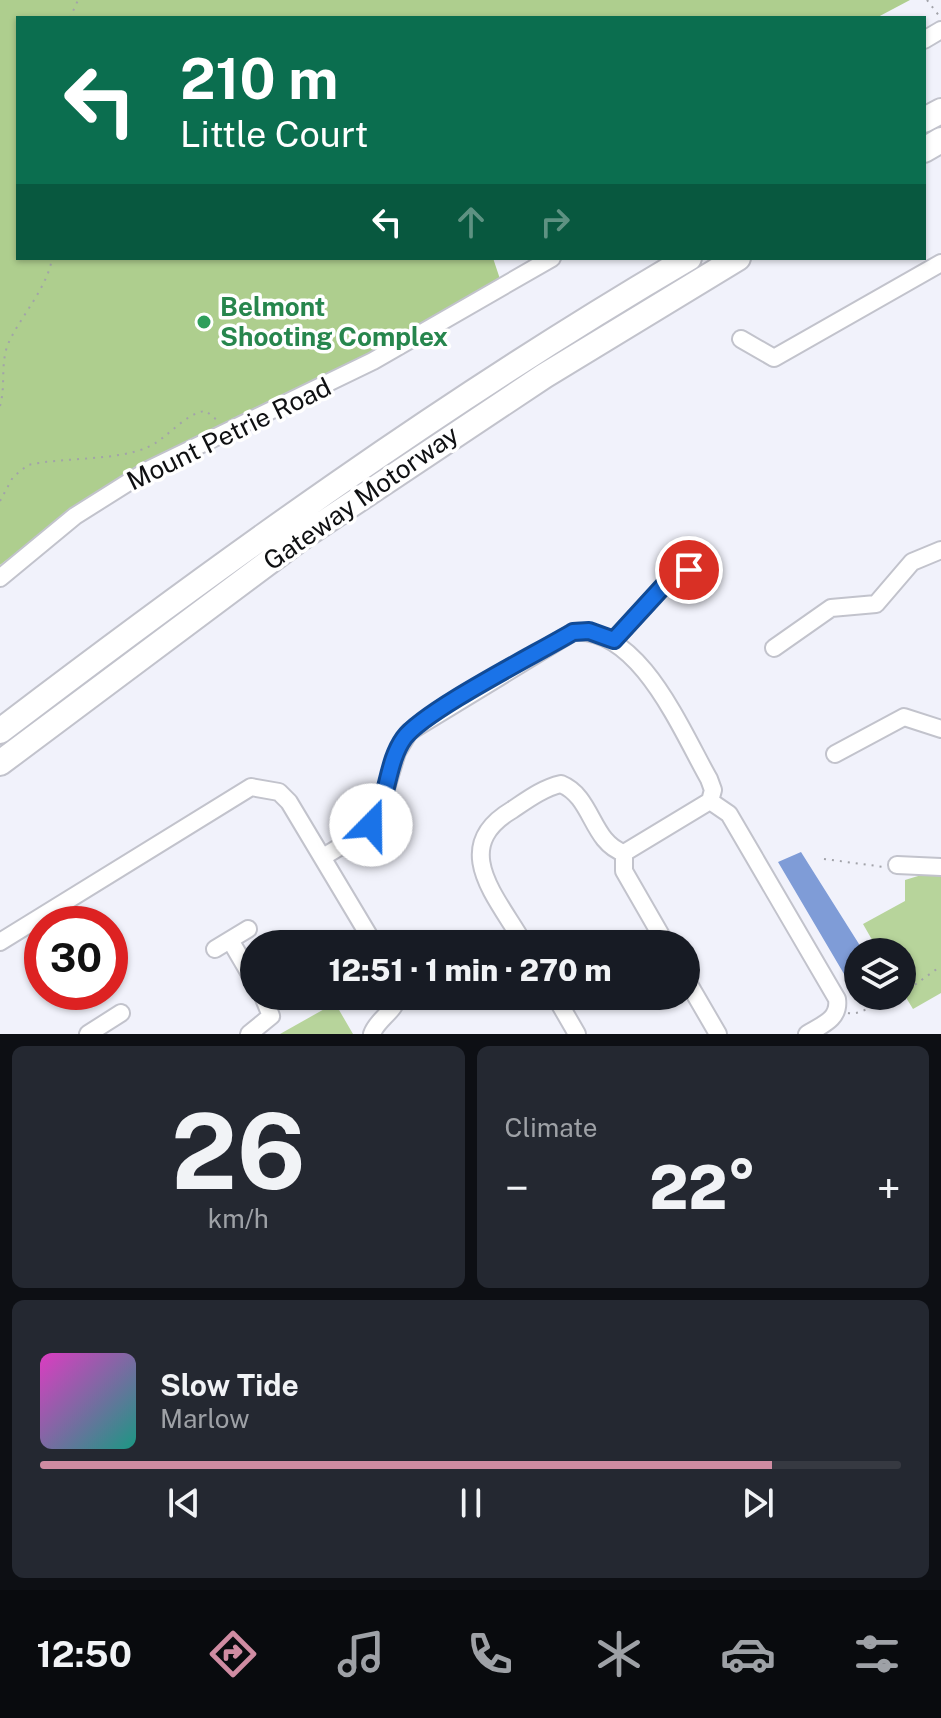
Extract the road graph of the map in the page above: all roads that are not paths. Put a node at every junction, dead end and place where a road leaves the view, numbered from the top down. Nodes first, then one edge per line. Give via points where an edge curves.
1 (549, 260) edge
2 (686, 260) edge
3 (735, 260) edge
4 (941, 263) edge
5 (741, 339) dead end
6 (941, 550) edge
7 (689, 570) dead end
8 (0, 578) edge
9 (614, 640) junction
10 (774, 648) dead end
11 (941, 729) edge
12 (0, 731) edge
13 (835, 754) dead end
14 (0, 763) edge
15 (710, 801) junction
16 (624, 853) junction
17 (323, 857) junction
18 (897, 865) road end
19 (941, 867) edge
20 (248, 929) dead end
21 (366, 930) edge
22 (516, 930) edge
23 (658, 930) edge
24 (230, 940) junction
25 (0, 942) edge
26 (215, 949) dead end
27 (240, 957) edge
28 (700, 1003) edge
29 (269, 1010) edge
30 (390, 1010) edge
31 (563, 1010) edge
32 (121, 1013) dead end
33 (97, 1032) edge
34 (249, 1034) edge
35 (372, 1034) edge
36 (577, 1034) edge
37 (718, 1034) edge
38 (807, 1034) edge

1 - 8 street, Mount Petrie Road via 373,361 148,470
2 - 12 highway, Gateway Motorway via 354,470
3 - 14 highway, Gateway Motorway via 556,368 350,505
4 - 5 street via 774,358
6 - 10 street via 912,562 876,604 831,608
7 - 9 street via 668,581
9 - 15 street via 645,669 709,779
9 - 17 street via 589,631 573,632 417,725 397,752 371,825
11 - 13 street via 904,717
15 - 16 street
15 - 38 street via 729,814 837,999 831,1020
16 - 22 street via 607,844 579,796 561,784 493,821 479,847 481,870
16 - 23 street via 624,871
17 - 21 street
17 - 25 street via 279,792 251,787
18 - 19 street
20 - 24 street
24 - 26 street
24 - 27 street
28 - 37 street
29 - 34 street via 271,1016
30 - 35 street
31 - 36 street
32 - 33 street

